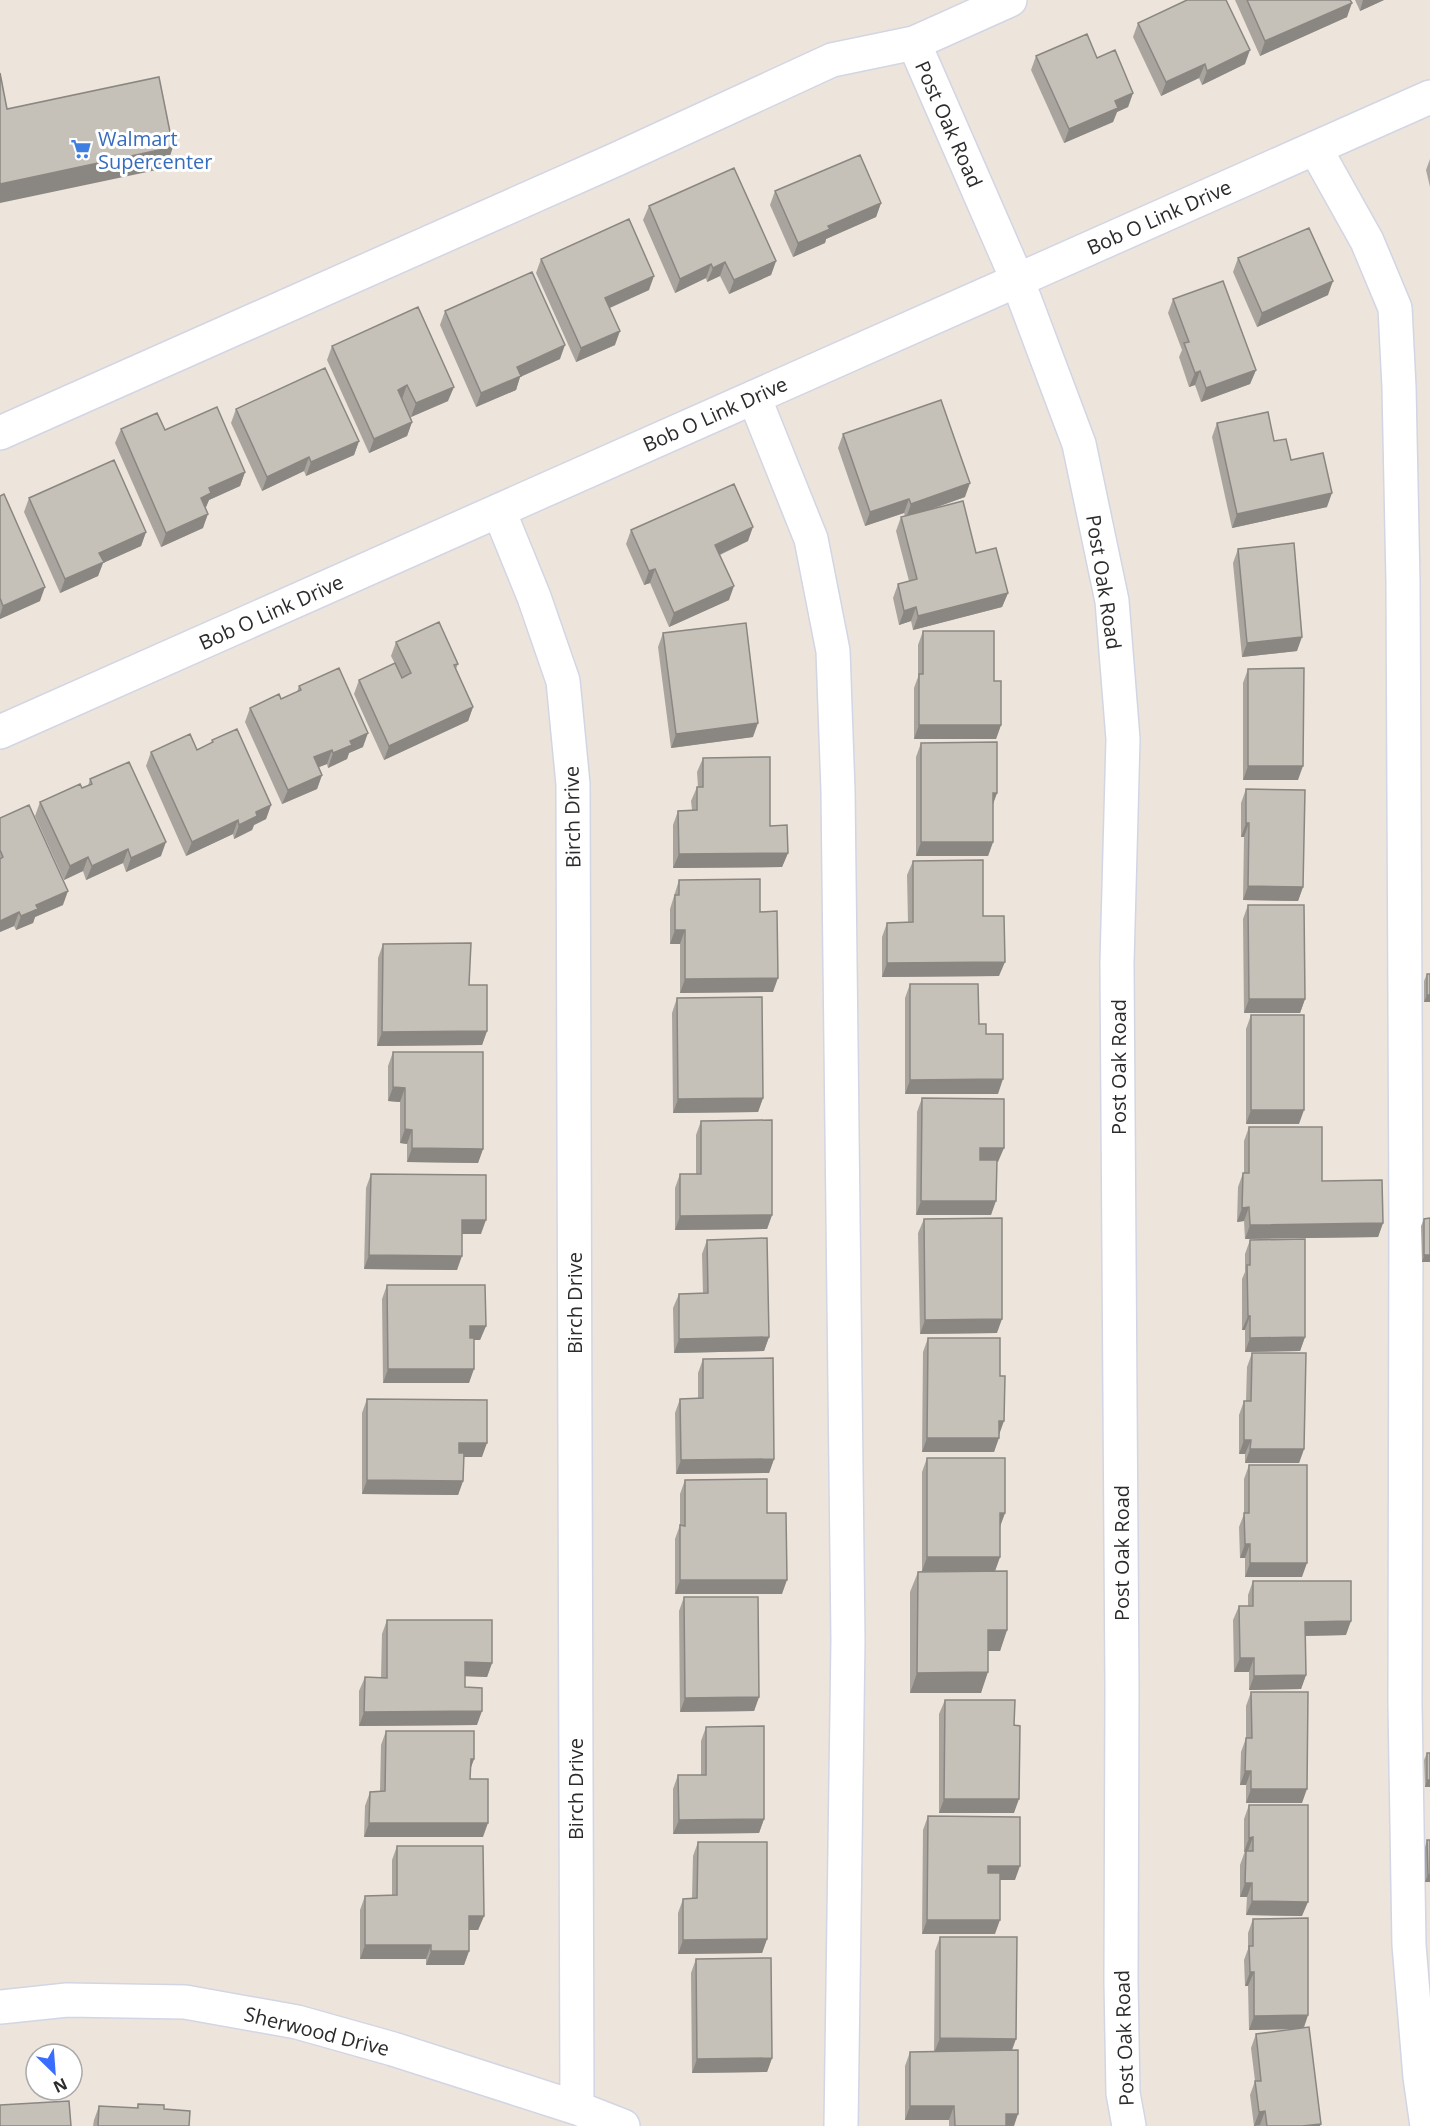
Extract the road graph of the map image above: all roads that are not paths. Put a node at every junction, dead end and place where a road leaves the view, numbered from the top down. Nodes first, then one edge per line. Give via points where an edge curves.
1 (1010, 0) edge
2 (914, 44) junction
3 (1430, 97) edge
4 (1315, 148) junction
5 (1017, 279) junction
6 (754, 397) junction
7 (0, 433) edge
8 (499, 511) junction
9 (0, 732) edge
10 (0, 2007) edge
11 (577, 2108) junction
12 (623, 2126) edge
13 (840, 2126) edge
14 (1129, 2126) edge
15 (1427, 2126) edge

1 - 2 street
2 - 5 street, Post Oak Road
2 - 7 street via 832,60
3 - 4 street, Bob O Link Drive
4 - 5 street, Bob O Link Drive
4 - 15 street via 1367,241 1395,308 1403,582 1409,1945
5 - 6 street, Bob O Link Drive
5 - 14 street, Post Oak Road via 1079,444 1112,601 1123,739 1117,963 1121,1982 1123,2093
6 - 8 street, Bob O Link Drive
6 - 13 street via 810,539 833,651 848,1640
8 - 9 street, Bob O Link Drive
8 - 11 street, Birch Drive via 563,681 573,784
10 - 11 street, Sherwood Drive via 67,2000 185,2002 297,2022
11 - 12 street, Sherwood Drive

